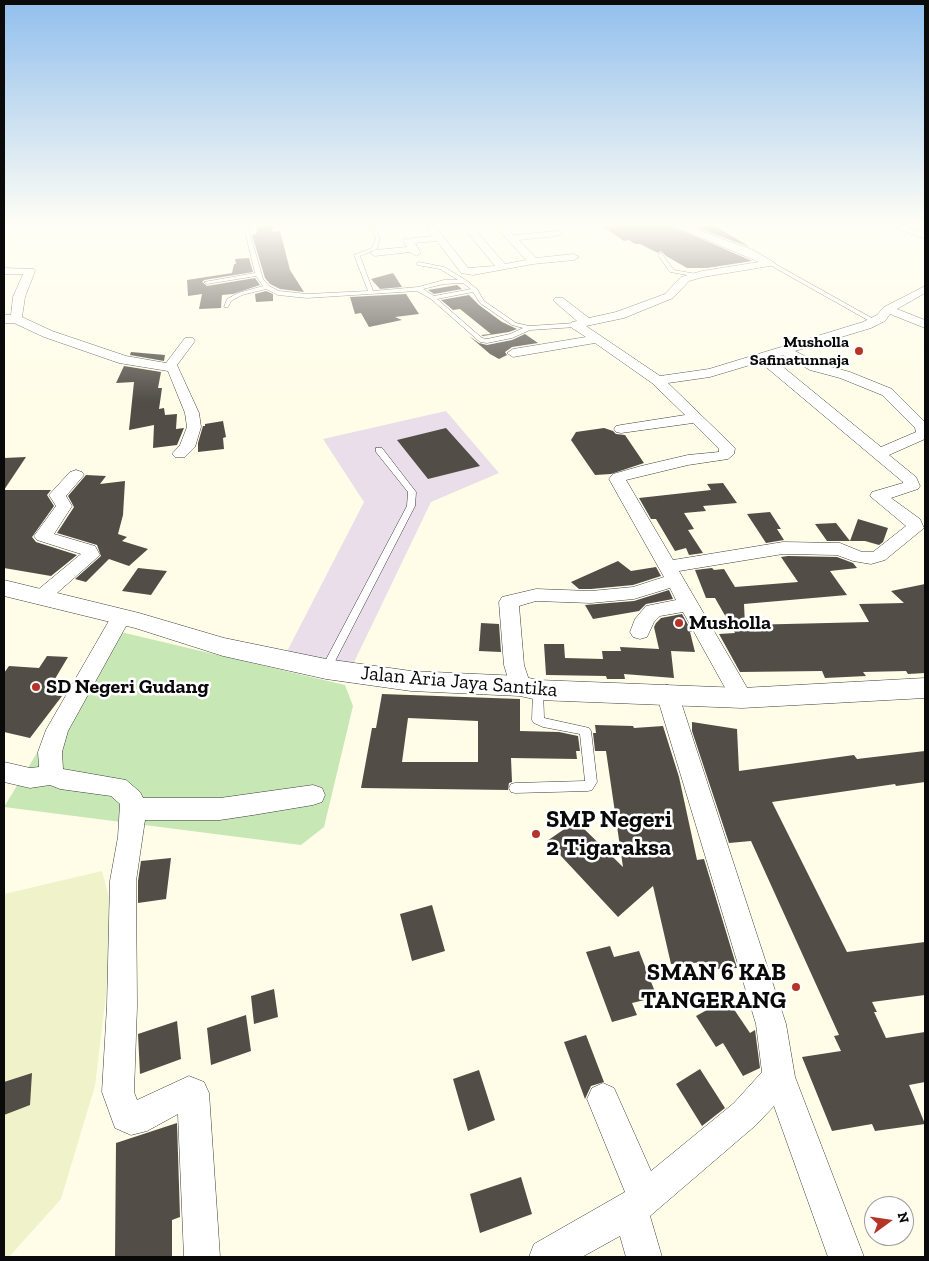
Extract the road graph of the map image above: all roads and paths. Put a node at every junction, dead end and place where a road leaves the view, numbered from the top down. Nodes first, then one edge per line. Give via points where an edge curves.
1 (24, 285) edge
2 (265, 285) edge
3 (369, 285) edge
4 (433, 285) edge
5 (469, 285) edge
6 (678, 285) edge
7 (809, 285) edge
8 (267, 287) junction
9 (418, 289) junction
10 (475, 290) junction
11 (923, 291) edge
12 (372, 292) junction
13 (433, 298) junction
14 (559, 300) dead end
15 (226, 306) dead end
16 (888, 309) junction
17 (10, 319) edge
18 (875, 322) junction
19 (582, 324) junction
20 (925, 324) edge
21 (529, 328) junction
22 (598, 339) junction
23 (189, 341) dead end
24 (785, 351) junction
25 (513, 352) dead end
26 (762, 357) junction
27 (170, 366) junction
28 (657, 380) junction
29 (697, 418) junction
30 (621, 428) dead end
31 (379, 450) dead end
32 (880, 453) junction
33 (180, 454) dead end
34 (76, 475) dead end
35 (671, 574) junction
36 (4, 588) edge
37 (41, 597) junction
38 (690, 605) junction
39 (121, 617) junction
40 (640, 632) dead end
41 (326, 669) junction
42 (529, 688) junction
43 (925, 688) edge
44 (667, 693) junction
45 (742, 698) junction
46 (4, 772) edge
47 (54, 775) junction
48 (515, 788) dead end
49 (313, 794) dead end
50 (133, 809) junction
51 (779, 1077) junction
52 (603, 1099) dead end
53 (638, 1204) junction
54 (202, 1257) edge
55 (547, 1257) edge
56 (644, 1257) edge
57 (846, 1257) edge

1 - 17 street
2 - 8 lane
3 - 12 lane
4 - 9 lane
5 - 10 lane
6 - 19 street via 669,296 620,315
7 - 18 lane
8 - 12 lane via 292,295
8 - 15 lane via 240,294 229,300
9 - 12 lane
9 - 13 lane
10 - 13 lane
10 - 21 lane via 482,302 507,321
11 - 16 street
13 - 21 lane via 480,340 487,342 512,336
14 - 19 street
16 - 18 street
16 - 20 street
17 - 27 street via 114,357
18 - 24 street
19 - 21 lane
19 - 22 street
22 - 25 street
22 - 28 street
23 - 27 street
24 - 26 street
24 - 32 street via 815,367 887,392 922,427 924,434
26 - 28 street via 710,373
26 - 32 street
27 - 33 street via 175,370 192,413 194,427 190,441
28 - 29 street
29 - 30 street
29 - 35 street via 727,448 726,454 647,469 617,479
31 - 41 lane via 412,492 411,506
32 - 35 street via 913,483 912,486 881,494 879,498 916,526 879,556 859,558 840,549 783,548
34 - 37 street via 56,496 64,506 43,536 89,550 91,555
35 - 38 street
35 - 42 street via 634,593 591,597 536,595 509,602 514,665
36 - 37 street, Jalan Aria Jaya Santika
37 - 39 street, Jalan Aria Jaya Santika
38 - 40 street via 653,611 645,619
38 - 45 street
39 - 41 street, Jalan Aria Jaya Santika via 223,647
39 - 47 street via 57,730 50,752
41 - 42 street, Jalan Aria Jaya Santika via 411,681
42 - 44 street, Jalan Aria Jaya Santika
42 - 48 lane via 536,717 540,721 585,731 591,782 588,786
43 - 45 street, Jalan Aria Jaya Santika
44 - 45 street, Jalan Aria Jaya Santika
44 - 51 street via 771,1024
46 - 47 street via 30,778
47 - 50 street via 70,782 90,782 117,788 131,799
49 - 50 street via 220,809
50 - 54 street via 123,881 118,1092 131,1119 184,1094 193,1093
51 - 53 street via 745,1114
51 - 57 street
52 - 53 street
53 - 55 street
53 - 56 street

